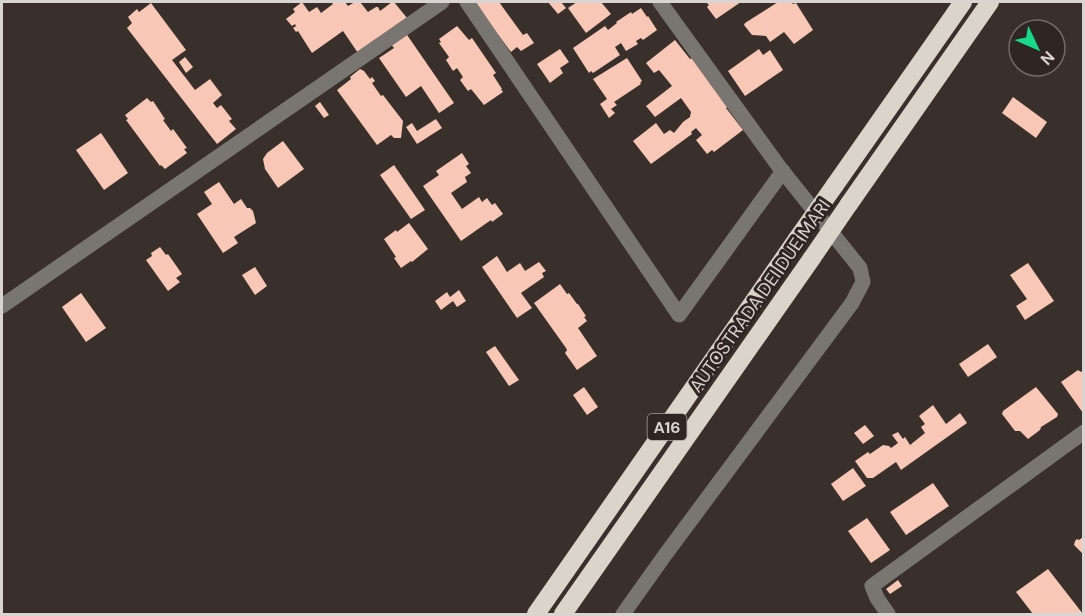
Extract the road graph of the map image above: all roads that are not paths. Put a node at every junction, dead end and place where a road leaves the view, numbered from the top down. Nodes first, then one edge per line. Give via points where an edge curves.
1 (442, 2) edge
2 (467, 2) edge
3 (660, 2) edge
4 (963, 2) edge
5 (990, 2) edge
6 (783, 171) junction
7 (2, 306) edge
8 (1083, 432) edge
9 (536, 615) edge
10 (563, 615) edge
11 (623, 615) edge
12 (888, 615) edge

1 - 7 street
2 - 6 street via 679,315
3 - 6 street
4 - 9 highway, AUTOSTRADA DEI DUE MARI / A16, bridge
5 - 10 highway, AUTOSTRADA DEI DUE MARI / A16, bridge
6 - 11 street via 860,268 863,282 852,303
8 - 12 street via 872,586

